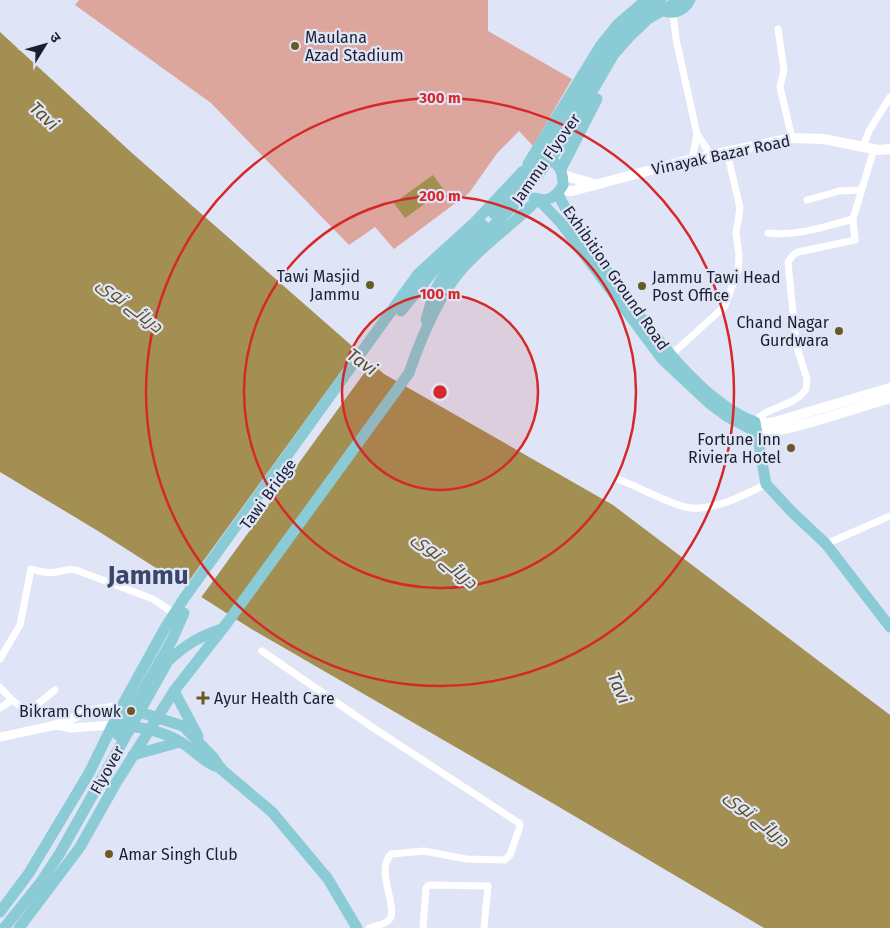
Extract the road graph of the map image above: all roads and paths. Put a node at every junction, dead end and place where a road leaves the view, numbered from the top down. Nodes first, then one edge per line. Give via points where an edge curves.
1 (648, 0) edge
2 (661, 0) edge
3 (698, 0) edge
4 (686, 2) edge
5 (670, 13) junction
6 (778, 29) dead end
7 (890, 97) edge
8 (697, 134) junction
9 (792, 138) junction
10 (864, 147) junction
11 (890, 149) edge
12 (876, 150) junction
13 (727, 152) junction
14 (711, 155) junction
15 (890, 157) edge
16 (692, 159) junction
17 (525, 167) junction
18 (562, 172) junction
19 (594, 184) junction
20 (861, 190) junction
21 (559, 192) junction
22 (538, 199) junction
23 (808, 200) dead end
24 (852, 219) junction
25 (768, 233) dead end
26 (426, 327) junction
27 (378, 337) junction
28 (671, 355) junction
29 (890, 388) edge
30 (890, 398) edge
31 (755, 427) junction
32 (620, 480) dead end
33 (766, 484) junction
34 (890, 516) edge
35 (830, 542) junction
36 (180, 613) junction
37 (890, 617) edge
38 (224, 626) junction
39 (890, 627) edge
40 (262, 651) dead end
41 (0, 659) edge
42 (0, 687) edge
43 (55, 690) dead end
44 (174, 691) junction
45 (12, 700) junction
46 (122, 706) junction
47 (0, 708) edge
48 (156, 716) junction
49 (111, 725) junction
50 (56, 726) junction
51 (149, 730) junction
52 (0, 737) edge
53 (180, 742) junction
54 (100, 749) junction
55 (206, 750) junction
56 (133, 755) junction
57 (221, 768) junction
58 (116, 783) junction
59 (0, 912) edge
60 (0, 924) edge
61 (4, 928) edge
62 (18, 928) edge
63 (357, 928) edge
64 (369, 928) edge
65 (423, 928) edge
66 (484, 928) edge

1 - 5 main road via 655,8
1 - 17 main road via 618,24 601,45
2 - 27 main road, Jammu Flyover via 636,18 607,49 554,140 509,199 435,269
3 - 4 main road
4 - 5 main road
4 - 26 main road, Jammu Flyover via 648,19 620,48 561,145 514,205 444,275 434,292
5 - 8 street
5 - 18 main road via 645,31 620,58 592,107
6 - 9 street via 784,70 780,86
7 - 10 street via 869,131
8 - 14 street
8 - 16 street
9 - 10 main road, Vinayak Bazar Road via 824,138
9 - 13 main road, Vinayak Bazar Road
10 - 12 main road, Vinayak Bazar Road
11 - 12 main road
12 - 15 main road
12 - 20 street
13 - 14 main road, Vinayak Bazar Road
13 - 28 street via 740,208 736,233 738,270 725,306
14 - 16 main road, Vinayak Bazar Road
16 - 19 main road, Vinayak Bazar Road
17 - 18 main road via 542,158 550,159
17 - 22 main road via 521,181 524,190
17 - 27 main road via 475,222 423,268
18 - 19 main road
18 - 21 main road via 563,185
19 - 21 main road, Vinayak Bazar Road via 572,192
20 - 23 street
20 - 24 street
21 - 22 main road via 546,200
21 - 28 main road, Exhibition Ground Road via 569,217
22 - 26 main road via 462,269
22 - 31 main road via 562,223 662,360 728,417
24 - 25 street via 803,232
24 - 31 street via 856,238 853,241 798,252 788,262 796,344 806,389 795,400 763,415
26 - 38 main road via 409,373
27 - 36 main road, Tawi Bridge
28 - 31 main road, Exhibition Ground Road via 732,411
29 - 31 main road, Exhibition Ground Road
30 - 31 main road via 786,428 762,433
31 - 33 main road
32 - 33 street via 686,507 736,500
33 - 35 main road via 792,512
34 - 35 street
35 - 37 main road
35 - 39 main road
36 - 41 street via 138,592 76,570 66,568 46,573 31,569 20,625
36 - 46 main road
36 - 60 main road, Flyover via 172,640 56,850
38 - 44 main road
38 - 61 main road, Flyover via 180,649 168,661 60,853
40 - 64 street via 519,823 510,855 505,860 466,859 424,851 391,854 385,865 391,918
42 - 45 street
43 - 45 street via 28,712
44 - 48 main road
44 - 55 main road
45 - 47 street
46 - 48 main road
46 - 49 main road
46 - 50 street via 89,711
48 - 51 main road
48 - 55 main road via 183,726
49 - 50 street
49 - 51 main road
49 - 54 main road
50 - 52 street
51 - 53 main road
51 - 56 main road
53 - 56 main road
53 - 57 main road via 209,764
54 - 58 main road via 113,742 126,751 115,774
54 - 59 main road via 34,865
55 - 57 main road
56 - 58 main road
57 - 63 main road via 272,812 301,844 328,879
58 - 62 main road via 80,847
65 - 66 street via 426,888 437,884 488,886

